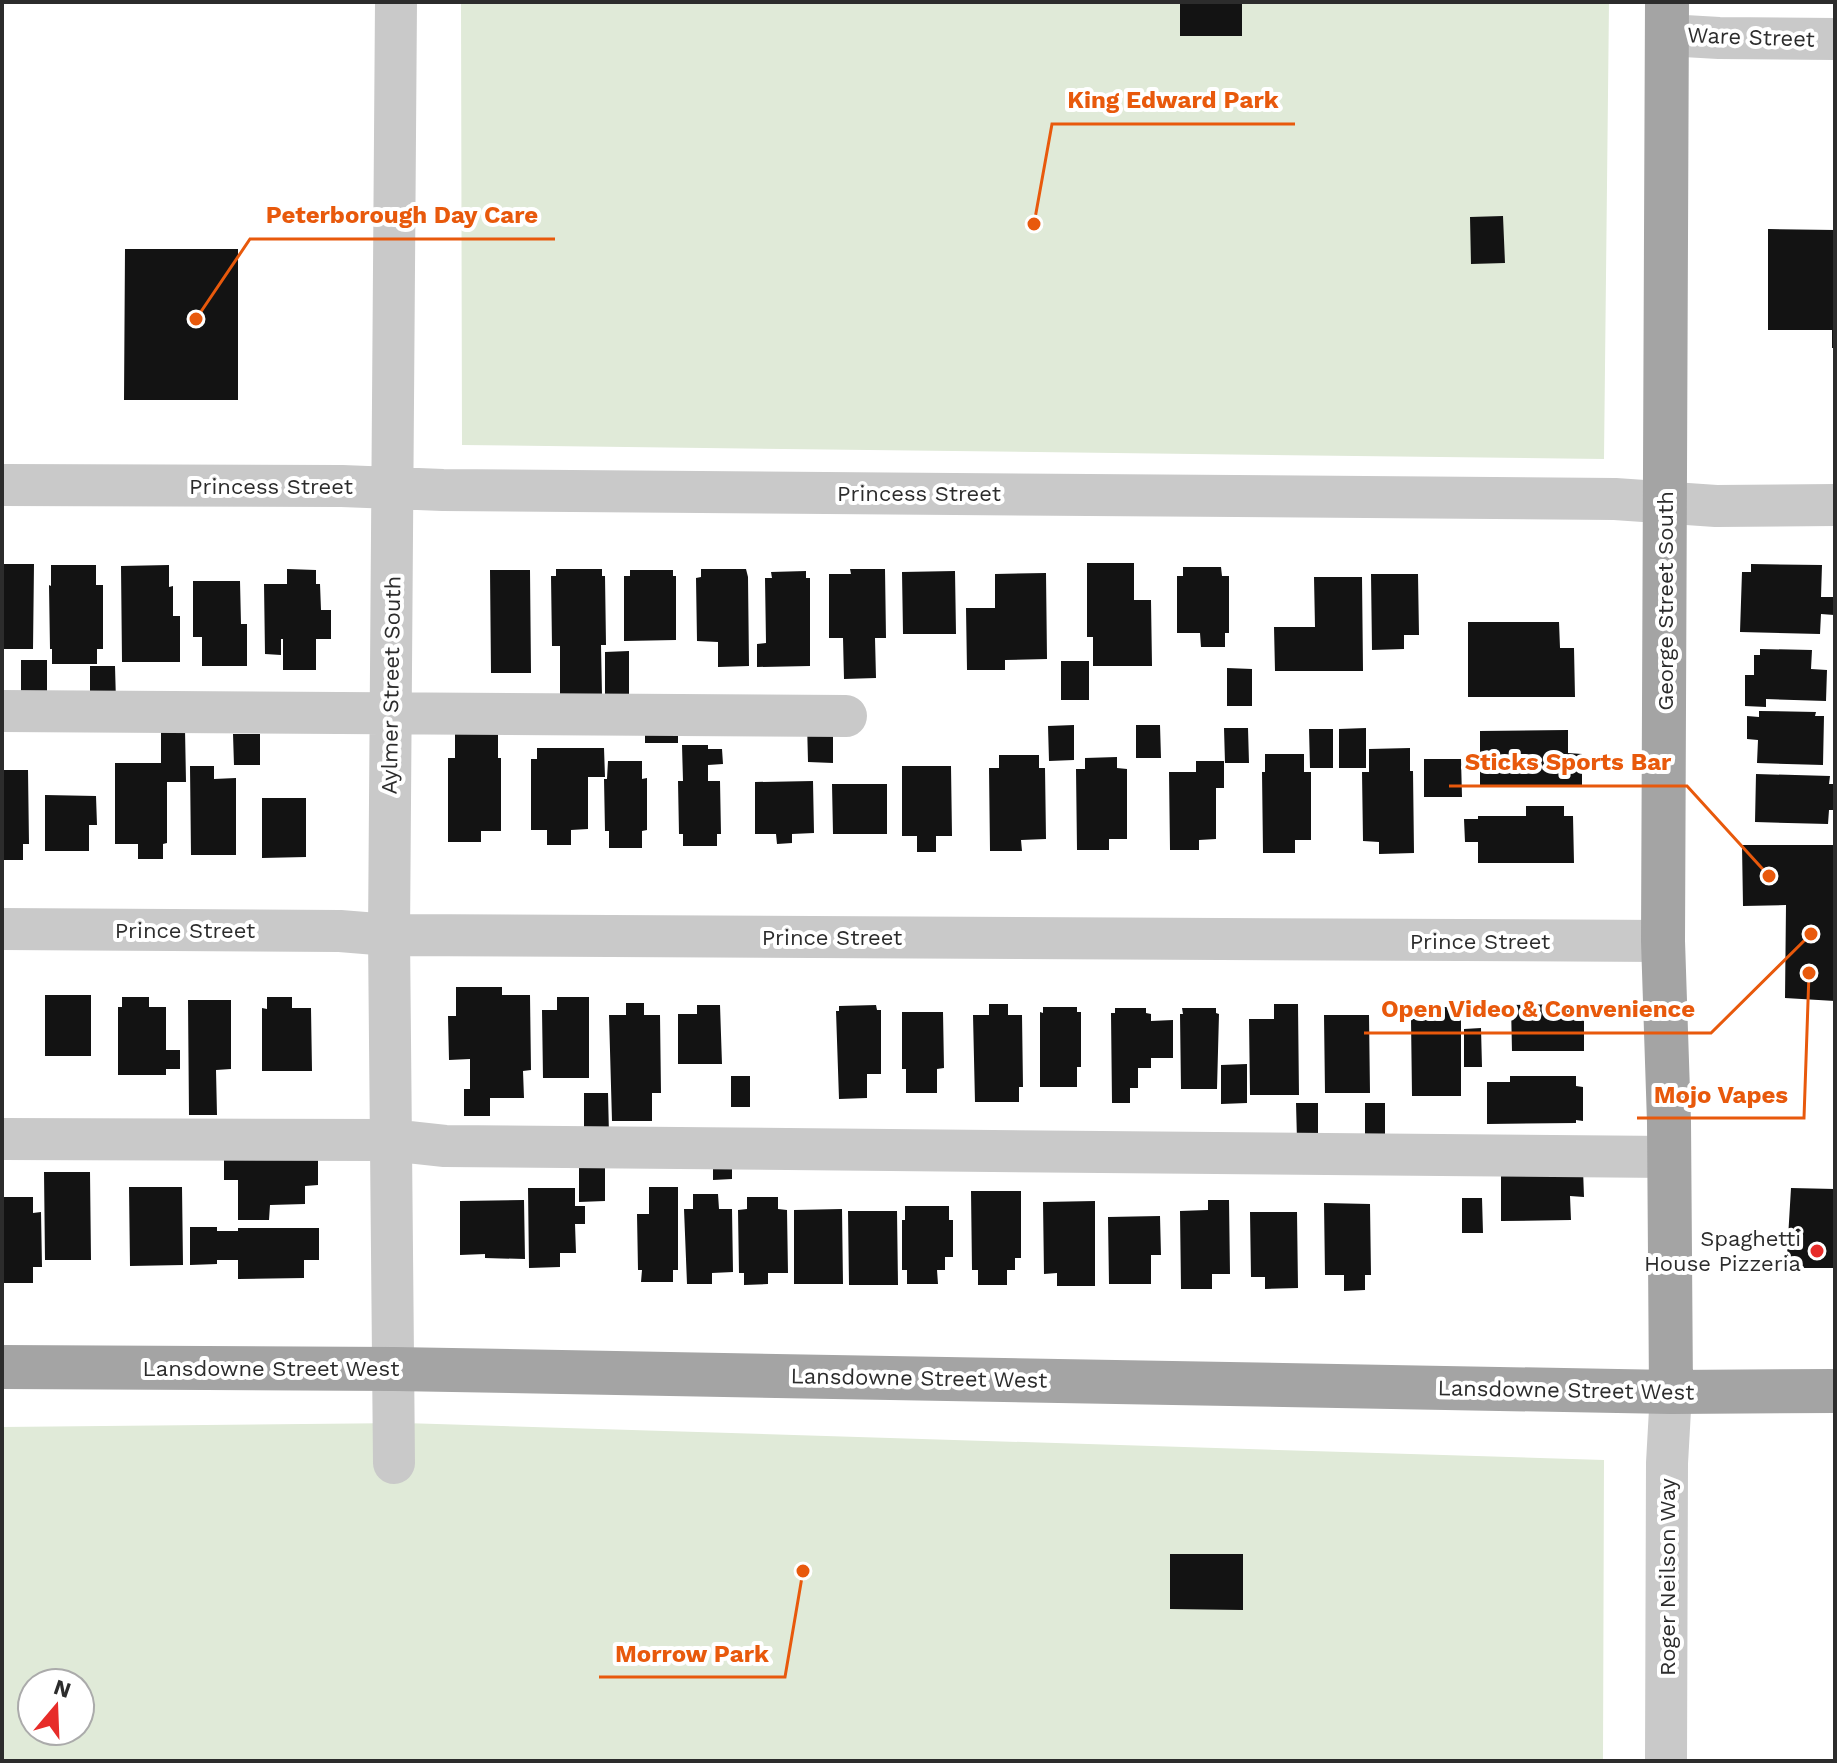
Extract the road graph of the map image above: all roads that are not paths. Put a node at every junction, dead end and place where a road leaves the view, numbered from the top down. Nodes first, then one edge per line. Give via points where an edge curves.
1 (396, 2) edge
2 (1667, 18) edge
3 (1835, 39) edge
4 (2, 485) edge
5 (393, 487) junction
6 (1665, 502) junction
7 (1835, 505) edge
8 (2, 711) edge
9 (391, 711) junction
10 (846, 716) dead end
11 (2, 929) edge
12 (389, 935) junction
13 (1663, 941) junction
14 (2, 1139) edge
15 (390, 1140) junction
16 (1669, 1157) junction
17 (2, 1367) edge
18 (394, 1369) junction
19 (1835, 1391) edge
20 (1671, 1392) junction
21 (394, 1463) dead end
22 (1666, 1761) edge

1 - 5 street, Aylmer Street South
2 - 3 street, Ware Street via 1719,38
2 - 6 main road, George Street South
4 - 5 street, Princess Street
5 - 6 street, Princess Street
5 - 9 street, Aylmer Street South
6 - 7 street, Princess Street
6 - 13 main road, George Street South
8 - 9 street
9 - 10 street
9 - 12 street, Aylmer Street South
11 - 12 street, Prince Street
12 - 13 street, Prince Street
12 - 15 street, Aylmer Street South
13 - 16 main road, George Street South
14 - 15 street
15 - 16 street via 445,1146
15 - 18 street, Aylmer Street South
16 - 20 main road, George Street South
17 - 18 main road, Lansdowne Street West
18 - 20 main road, Lansdowne Street West
18 - 21 street, Aylmer Street South
19 - 20 main road, Lansdowne Street West
20 - 22 street, Roger Neilson Way

